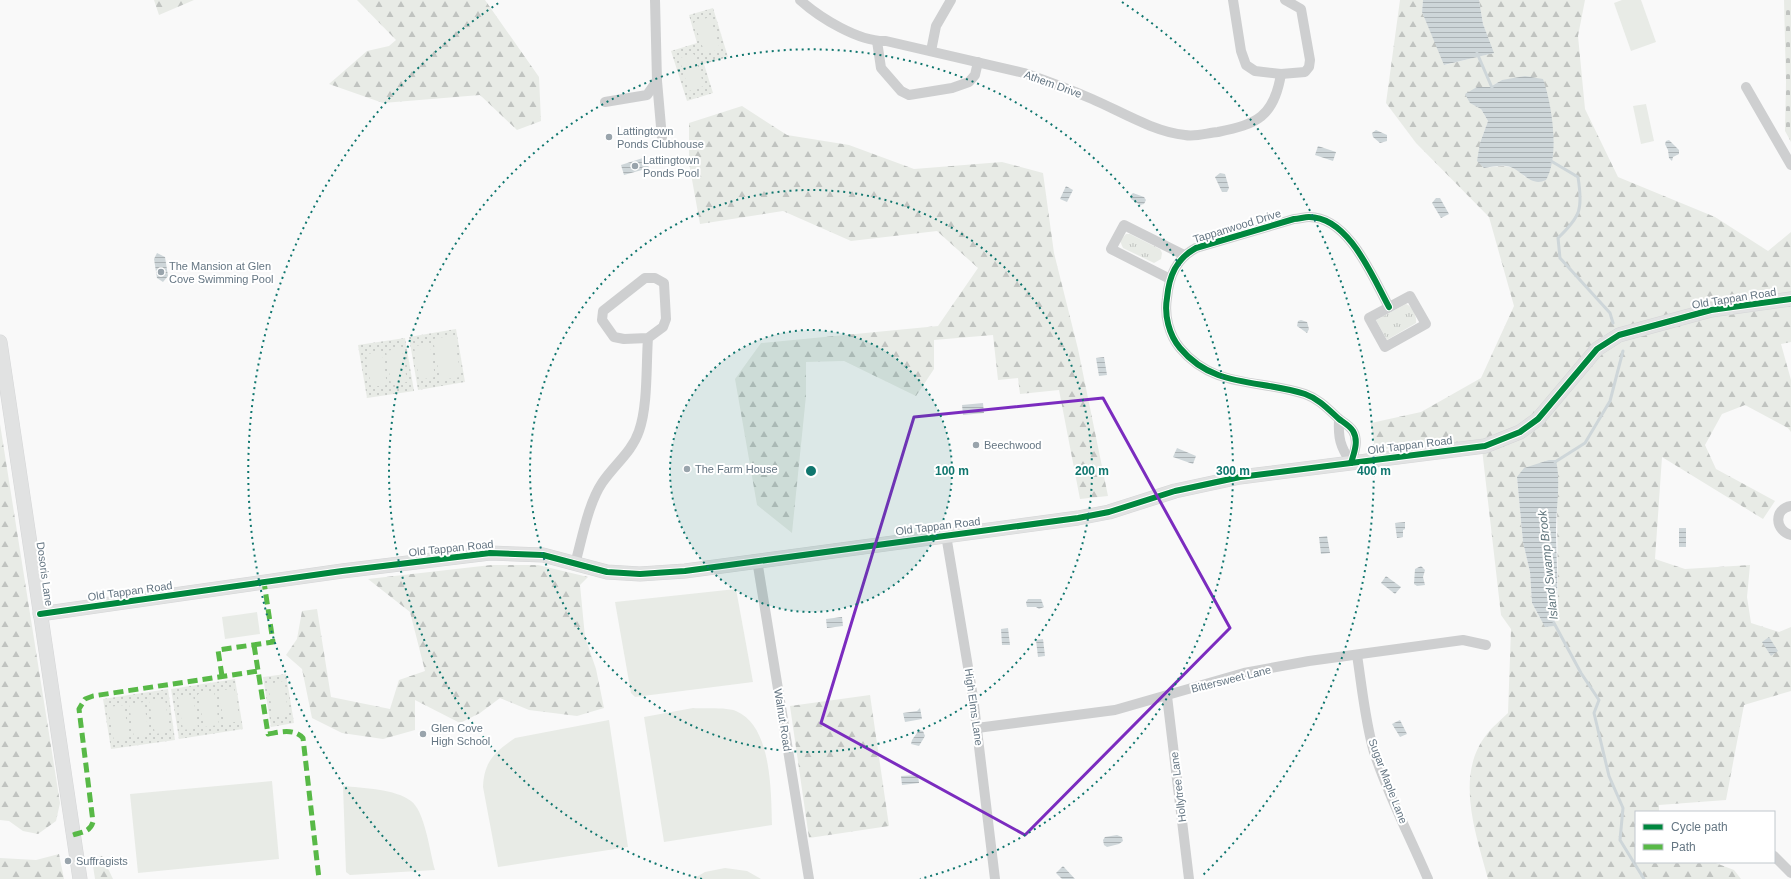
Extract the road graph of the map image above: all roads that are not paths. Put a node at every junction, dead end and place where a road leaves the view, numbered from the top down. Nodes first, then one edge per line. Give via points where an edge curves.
1 (655, 0) edge
2 (800, 0) edge
3 (951, 0) edge
4 (1233, 0) edge
5 (1285, 0) edge
6 (877, 41) junction
7 (931, 51) junction
8 (978, 62) junction
9 (1280, 74) junction
10 (657, 81) junction
11 (1746, 87) dead end
12 (604, 102) dead end
13 (662, 138) dead end
14 (1791, 165) edge
15 (1184, 255) junction
16 (1170, 279) junction
17 (1791, 299) edge
18 (1389, 307) junction
19 (648, 338) junction
20 (0, 342) edge
21 (1339, 419) junction
22 (1351, 463) junction
23 (1791, 506) edge
24 (946, 535) junction
25 (1791, 535) edge
26 (757, 560) junction
27 (576, 564) junction
28 (40, 614) junction
29 (1486, 645) dead end
30 (1357, 655) junction
31 (1167, 696) junction
32 (977, 728) junction
33 (1775, 857) edge
34 (1791, 873) edge
35 (80, 879) edge
36 (810, 879) edge
37 (995, 879) edge
38 (1189, 879) edge
39 (1428, 879) edge

1 - 10 street
2 - 6 street, Athem Drive via 834,24
3 - 7 street via 936,26
4 - 9 street via 1241,51 1246,65 1255,71
5 - 9 street via 1301,9 1310,60 1305,72
6 - 7 street, Athem Drive
6 - 8 street via 880,68 901,91 909,95 952,88 969,82 975,75
7 - 8 street, Athem Drive
8 - 9 street, Athem Drive via 1046,80 1161,129 1185,135 1238,128 1256,121 1267,112 1278,90
10 - 12 street via 647,95
10 - 13 street
11 - 14 street
15 - 16 street, Tappanwood Drive
15 - 16 street, Tappanwood Drive via 1124,225 1111,249
15 - 18 street, Tappanwood Drive via 1210,243 1294,219 1311,217 1339,228 1350,239
16 - 21 street, Tappanwood Drive via 1166,305 1167,322 1175,342 1189,359 1206,371 1226,378 1306,394 1325,405
17 - 22 street, Old Tappan Road via 1712,310 1619,335 1597,349 1538,419 1520,432 1485,446
18 - 18 street via 1369,318 1385,347 1426,324 1410,296
19 - 19 street via 663,327 666,319 664,283 655,278 645,278 603,311 602,320 614,337
19 - 27 street via 639,432 630,449 602,483 595,496
20 - 28 street, Dosoris Lane
21 - 22 street via 1338,434 1342,449
21 - 22 street, Tappanwood Drive via 1353,431 1356,445
22 - 24 street, Old Tappan Road via 1202,484 1109,512 1078,518
23 - 25 street via 1783,509 1778,522 1782,531
24 - 26 street, Old Tappan Road
24 - 32 street, High Elms Lane
26 - 27 street, Old Tappan Road via 685,571 640,574 607,572
26 - 36 street, Walnut Road
27 - 28 street, Old Tappan Road via 531,554 490,553 342,571
28 - 35 street, Dosoris Lane
29 - 30 street, Bittersweet Lane via 1463,640
30 - 31 street, Bittersweet Lane via 1244,673
30 - 39 street, Sugar Maple Lane via 1368,728 1375,753
31 - 32 street, Bittersweet Lane via 1115,710
31 - 38 street, Hollytree Lane
32 - 37 street, High Elms Lane
33 - 34 street

